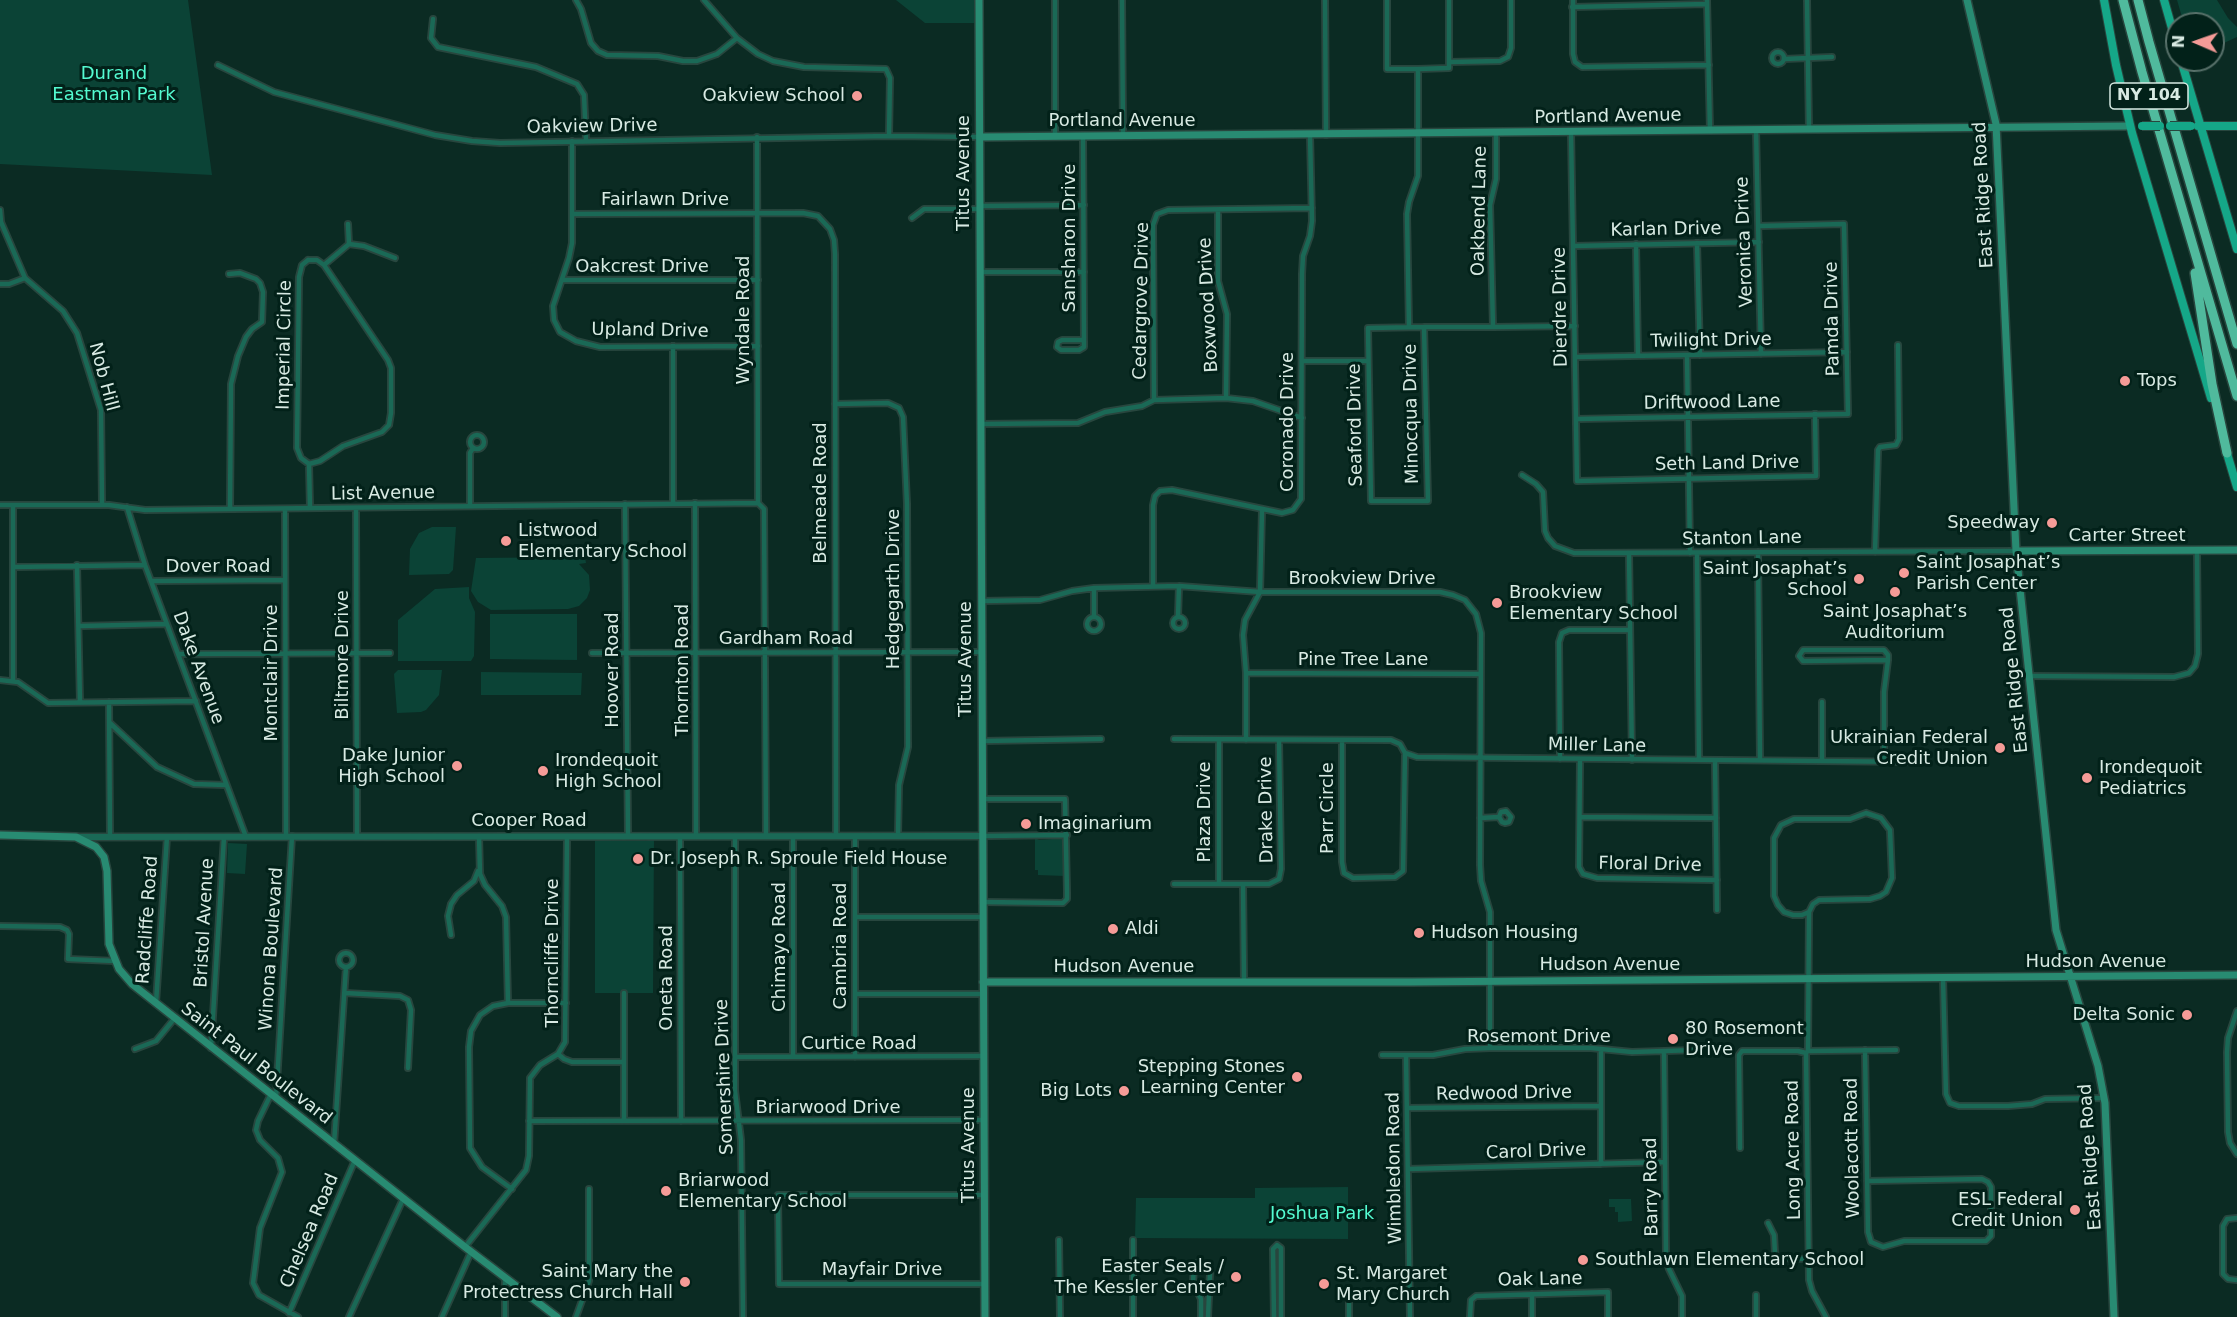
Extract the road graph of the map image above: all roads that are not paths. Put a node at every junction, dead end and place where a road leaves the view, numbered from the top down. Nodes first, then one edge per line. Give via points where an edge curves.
1 (576, 0) edge
2 (704, 0) edge
3 (979, 0) edge
4 (1055, 0) edge
5 (1122, 0) edge
6 (1325, 0) edge
7 (1387, 0) edge
8 (1449, 0) edge
9 (1511, 0) edge
10 (1573, 0) edge
11 (1807, 0) edge
12 (1967, 0) edge
13 (2104, 0) edge
14 (2123, 0) edge
15 (2140, 0) edge
16 (1707, 2) edge
17 (1572, 7) junction
18 (433, 19) dead end
19 (737, 38) junction
20 (1808, 57) junction
21 (1832, 57) dead end
22 (1784, 58) dead end
23 (1449, 62) junction
24 (218, 65) dead end
25 (1708, 65) junction
26 (1418, 69) junction
27 (2185, 72) edge
28 (2130, 126) junction
29 (2201, 126) junction
30 (2237, 126) edge
31 (1996, 128) junction
32 (1755, 130) junction
33 (1809, 130) junction
34 (1710, 131) junction
35 (1571, 132) junction
36 (1496, 133) junction
37 (1417, 134) junction
38 (1310, 135) junction
39 (1326, 135) junction
40 (890, 136) junction
41 (1123, 136) junction
42 (757, 137) junction
43 (980, 137) junction
44 (1055, 137) junction
45 (1083, 137) junction
46 (586, 140) junction
47 (572, 141) junction
48 (2177, 191) junction
49 (1083, 205) junction
50 (979, 207) junction
51 (1312, 208) junction
52 (0, 210) edge
53 (1218, 210) junction
54 (572, 214) junction
55 (758, 214) junction
56 (912, 218) dead end
57 (348, 224) dead end
58 (1759, 226) junction
59 (2206, 240) junction
60 (1759, 242) junction
61 (1697, 243) junction
62 (349, 244) junction
63 (1636, 244) junction
64 (1574, 246) junction
65 (2237, 249) edge
66 (395, 258) dead end
67 (324, 265) junction
68 (980, 272) junction
69 (1084, 272) junction
70 (230, 274) dead end
71 (25, 278) junction
72 (563, 280) junction
73 (758, 280) junction
74 (0, 284) edge
75 (1575, 326) junction
76 (1409, 327) junction
77 (1424, 327) junction
78 (1493, 327) junction
79 (2237, 329) edge
80 (1084, 340) junction
81 (2237, 344) edge
82 (1898, 345) dead end
83 (673, 346) junction
84 (758, 346) junction
85 (1847, 352) junction
86 (1761, 354) junction
87 (1700, 355) junction
88 (1638, 356) junction
89 (1687, 356) junction
90 (1575, 357) junction
91 (1302, 361) junction
92 (1368, 361) junction
93 (2237, 396) edge
94 (1226, 398) junction
95 (1154, 400) junction
96 (835, 404) junction
97 (1815, 414) junction
98 (1848, 414) joint
99 (1688, 417) junction
100 (1302, 418) junction
101 (1576, 419) junction
102 (980, 423) junction
103 (472, 448) dead end
104 (2227, 453) junction
105 (309, 464) junction
106 (1522, 476) dead end
107 (1689, 478) junction
108 (1577, 481) joint
109 (2237, 487) edge
110 (1428, 501) joint
111 (695, 503) junction
112 (758, 503) junction
113 (102, 504) junction
114 (625, 504) junction
115 (673, 504) junction
116 (0, 505) edge
117 (13, 505) junction
118 (471, 506) junction
119 (127, 507) junction
120 (285, 508) junction
121 (310, 508) junction
122 (230, 509) junction
123 (356, 509) junction
124 (1262, 510) junction
125 (2016, 550) junction
126 (2237, 550) edge
127 (2197, 551) junction
128 (1758, 552) junction
129 (1875, 552) junction
130 (1629, 553) junction
131 (1690, 553) junction
132 (1697, 553) junction
133 (77, 565) junction
134 (145, 565) junction
135 (13, 567) junction
136 (285, 580) junction
137 (152, 581) junction
138 (1153, 586) junction
139 (1179, 586) junction
140 (1094, 588) junction
141 (1260, 592) junction
142 (981, 601) junction
143 (1094, 616) dead end
144 (1178, 617) dead end
145 (167, 624) junction
146 (80, 626) junction
147 (1630, 630) junction
148 (626, 652) junction
149 (697, 652) junction
150 (765, 652) junction
151 (835, 652) junction
152 (907, 652) junction
153 (981, 652) junction
154 (285, 653) junction
155 (356, 653) junction
156 (390, 653) dead end
157 (592, 653) dead end
158 (178, 654) junction
159 (1888, 660) junction
160 (1246, 673) junction
161 (1480, 674) junction
162 (2030, 676) junction
163 (0, 680) edge
164 (13, 680) junction
165 (196, 701) junction
166 (80, 702) junction
167 (109, 702) junction
168 (1822, 702) dead end
169 (110, 723) junction
170 (1101, 739) dead end
171 (1174, 739) dead end
172 (1219, 740) junction
173 (1246, 740) junction
174 (1279, 740) junction
175 (1342, 740) junction
176 (982, 741) junction
177 (1405, 753) junction
178 (1480, 758) junction
179 (1560, 759) junction
180 (1580, 759) junction
181 (1632, 760) junction
182 (1699, 760) junction
183 (1715, 760) junction
184 (1760, 760) junction
185 (1822, 761) junction
186 (1884, 762) junction
187 (1921, 762) dead end
188 (226, 785) junction
189 (982, 799) junction
190 (1499, 817) dead end
191 (1580, 817) junction
192 (1480, 818) junction
193 (1716, 818) junction
194 (0, 835) edge
195 (289, 836) junction
196 (357, 836) junction
197 (479, 836) junction
198 (567, 836) junction
199 (628, 836) junction
200 (680, 836) junction
201 (696, 836) junction
202 (735, 836) junction
203 (766, 836) junction
204 (794, 836) junction
205 (836, 836) junction
206 (855, 836) junction
207 (898, 836) junction
208 (982, 836) junction
209 (1067, 836) junction
210 (76, 837) junction
211 (110, 837) junction
212 (168, 837) junction
213 (224, 837) junction
214 (246, 837) junction
215 (479, 868) junction
216 (1717, 880) junction
217 (1173, 884) dead end
218 (1219, 884) junction
219 (1243, 884) junction
220 (982, 902) junction
221 (1717, 910) dead end
222 (1809, 912) junction
223 (982, 916) junction
224 (855, 917) junction
225 (0, 926) edge
226 (451, 935) dead end
227 (115, 962) junction
228 (346, 967) dead end
229 (2237, 975) edge
230 (2071, 977) junction
231 (1943, 978) junction
232 (1809, 979) junction
233 (1489, 981) junction
234 (983, 982) junction
235 (1244, 982) junction
236 (345, 993) junction
237 (624, 993) dead end
238 (855, 994) junction
239 (983, 994) junction
240 (508, 1003) junction
241 (566, 1004) junction
242 (156, 1006) junction
243 (2237, 1011) edge
244 (174, 1019) junction
245 (211, 1048) junction
246 (1490, 1048) junction
247 (135, 1049) dead end
248 (1601, 1049) junction
249 (1696, 1050) dead end
250 (1865, 1050) junction
251 (1896, 1050) dead end
252 (1807, 1052) junction
253 (1664, 1053) junction
254 (558, 1054) junction
255 (1382, 1055) dead end
256 (1406, 1055) junction
257 (983, 1056) junction
258 (793, 1057) junction
259 (855, 1057) junction
260 (735, 1058) junction
261 (624, 1062) junction
262 (408, 1068) dead end
263 (273, 1096) junction
264 (2105, 1098) junction
265 (1600, 1106) junction
266 (1407, 1108) junction
267 (984, 1120) junction
268 (529, 1121) junction
269 (624, 1121) junction
270 (681, 1121) junction
271 (738, 1121) junction
272 (334, 1144) junction
273 (1740, 1148) dead end
274 (2237, 1154) edge
275 (355, 1161) junction
276 (1665, 1162) junction
277 (1601, 1164) junction
278 (1408, 1168) junction
279 (1867, 1181) junction
280 (512, 1189) junction
281 (589, 1189) dead end
282 (984, 1196) junction
283 (404, 1199) junction
284 (2237, 1218) edge
285 (1768, 1223) dead end
286 (1059, 1240) dead end
287 (1133, 1240) dead end
288 (465, 1247) junction
289 (471, 1252) junction
290 (1809, 1259) junction
291 (505, 1278) junction
292 (2237, 1280) edge
293 (985, 1284) junction
294 (1532, 1294) junction
295 (1756, 1295) dead end
296 (1201, 1302) junction
297 (1208, 1302) junction
298 (1349, 1302) dead end
299 (289, 1313) junction
300 (298, 1317) edge
301 (349, 1317) edge
302 (442, 1317) edge
303 (505, 1317) edge
304 (557, 1317) edge
305 (576, 1317) edge
306 (743, 1317) edge
307 (985, 1317) edge
308 (1059, 1317) edge
309 (1133, 1317) edge
310 (1201, 1317) edge
311 (1208, 1317) edge
312 (1274, 1317) edge
313 (1281, 1317) edge
314 (1349, 1317) edge
315 (1410, 1317) edge
316 (1470, 1317) edge
317 (1532, 1317) edge
318 (1608, 1317) edge
319 (1682, 1317) edge
320 (1756, 1317) edge
321 (1826, 1317) edge
322 (2114, 1317) edge

1 - 19 street via 591,43 607,55 697,61 723,51
2 - 19 street
3 - 43 main road, Titus Avenue
4 - 44 street
5 - 41 street
6 - 39 street
7 - 26 street via 1387,69
8 - 23 street
9 - 23 street via 1508,57 1500,61
10 - 17 street
11 - 20 street
12 - 31 main road, East Ridge Road
13 - 28 main road
14 - 48 highway, NY 104
15 - 59 highway, NY 104
16 - 17 street
16 - 25 street
17 - 25 street via 1574,58 1582,68
18 - 46 street via 431,38 438,47 536,67 577,84 585,100
19 - 40 street via 758,54 789,66 886,69 890,78
20 - 21 street
20 - 22 street
20 - 33 street
23 - 26 street via 1449,69
24 - 47 street, Oakview Drive via 274,92 435,135 486,142
25 - 34 street
26 - 37 street
27 - 29 main road
28 - 29 main road, Portland Avenue, bridge
28 - 31 main road, Portland Avenue
28 - 104 main road
29 - 30 main road, Portland Avenue
29 - 65 main road
31 - 33 main road, Portland Avenue
31 - 125 main road, East Ridge Road
32 - 33 main road, Portland Avenue
32 - 34 main road, Portland Avenue
32 - 58 street, Veronica Drive
34 - 35 main road, Portland Avenue
35 - 36 main road, Portland Avenue
35 - 64 street, Dierdre Drive
36 - 37 main road, Portland Avenue
36 - 78 street, Oakbend Lane via 1496,179 1490,214
37 - 39 main road, Portland Avenue
37 - 76 street via 1418,180 1407,214
38 - 39 main road, Portland Avenue
38 - 41 main road, Portland Avenue
38 - 51 street, Coronado Drive
40 - 42 street, Oakview Drive
40 - 43 street, Oakview Drive
41 - 45 main road, Portland Avenue
42 - 46 street, Oakview Drive
42 - 55 street, Wyndale Road
43 - 44 main road, Portland Avenue
43 - 50 main road, Titus Avenue
44 - 45 main road, Portland Avenue
45 - 49 street, Sansharon Drive
46 - 47 street, Oakview Drive
47 - 54 street, Upland Drive
48 - 93 highway, NY 104
48 - 104 highway
49 - 50 street
49 - 69 street, Sansharon Drive
50 - 56 street via 924,209
50 - 68 main road, Titus Avenue
51 - 53 street, Cedargrove Drive
51 - 91 street, Coronado Drive via 1310,236 1302,261
52 - 71 street, Nob Hill via 1,222
53 - 94 street, Boxwood Drive via 1218,280 1227,314
53 - 95 street, Cedargrove Drive via 1163,210 1155,217
54 - 55 street, Fairlawn Drive
54 - 72 street, Upland Drive via 571,250
55 - 73 street, Wyndale Road
55 - 96 street, Belmeade Road via 808,213 822,219 830,229 835,254
57 - 62 street
58 - 60 street, Veronica Drive
58 - 85 street, Pamda Drive via 1844,225
59 - 79 highway
59 - 81 highway, NY 104
60 - 61 street, Karlan Drive
60 - 86 street, Veronica Drive
61 - 63 street, Karlan Drive
61 - 87 street
62 - 66 street
62 - 67 street
63 - 64 street, Karlan Drive
63 - 88 street
64 - 75 street, Dierdre Drive
67 - 105 street, Imperial Circle via 308,260 299,277 297,448
67 - 105 street via 388,360 391,418 382,432
68 - 69 street
68 - 102 main road, Titus Avenue
69 - 80 street, Sansharon Drive
70 - 122 street via 256,279 263,292 262,322 243,344 231,384
71 - 74 street
71 - 113 street, Nob Hill via 63,311 77,333 101,410
72 - 73 street, Oakcrest Drive
72 - 83 street, Upland Drive via 553,313 556,326 566,337 600,347
73 - 84 street, Wyndale Road
75 - 78 street
75 - 90 street, Dierdre Drive
76 - 77 street
76 - 92 street, Seaford Drive via 1368,328
77 - 78 street
77 - 110 street, Minocqua Drive
80 - 80 street via 1082,350 1057,347 1062,340
82 - 129 street via 1899,439 1896,445 1878,450
83 - 84 street, Upland Drive
83 - 115 street
84 - 112 street, Wyndale Road
85 - 86 street, Twilight Drive
85 - 98 street, Pamda Drive
86 - 87 street, Twilight Drive
87 - 89 street, Twilight Drive
88 - 89 street, Twilight Drive
88 - 90 street, Twilight Drive
89 - 99 street
90 - 101 street, Dierdre Drive
91 - 92 street
91 - 100 street, Coronado Drive
92 - 110 street, Seaford Drive via 1371,501
94 - 95 street
94 - 100 street via 1253,401
95 - 102 street via 1078,423
96 - 151 street, Belmeade Road
96 - 152 street, Hedgegarth Drive via 888,403 899,408 903,417
97 - 98 street, Driftwood Lane
97 - 99 street, Driftwood Lane
97 - 107 street, Seth Land Drive via 1816,476
99 - 101 street, Driftwood Lane
99 - 107 street
100 - 124 street, Coronado Drive via 1303,493 1299,504 1286,513
101 - 108 street, Dierdre Drive
102 - 142 main road, Titus Avenue
103 - 118 street
104 - 109 main road
105 - 121 street, Imperial Circle
106 - 130 street, Stanton Lane via 1543,492 1545,531 1555,546 1574,553
107 - 108 street, Seth Land Drive
107 - 131 street
111 - 112 street, List Avenue
111 - 115 street, List Avenue
111 - 149 street, Thornton Road
112 - 150 street via 764,509
113 - 117 street, List Avenue
113 - 119 street, List Avenue
114 - 115 street, List Avenue
114 - 118 street, List Avenue
114 - 148 street, Hoover Road
116 - 117 street, List Avenue
117 - 135 street
118 - 123 street, List Avenue
119 - 122 street, List Avenue
119 - 134 street, Dake Avenue
120 - 121 street, List Avenue
120 - 122 street, List Avenue
120 - 136 street, Montclair Drive
121 - 123 street, List Avenue
123 - 155 street, Biltmore Drive
124 - 138 street, Coronado Drive via 1173,490 1160,491 1153,505
124 - 141 street, Drake Drive
125 - 127 main road, Carter Street
125 - 129 street, Stanton Lane
125 - 162 main road, East Ridge Road
126 - 127 main road, Carter Street
127 - 162 street via 2198,654 2189,673 2174,677
128 - 129 street, Stanton Lane
128 - 132 street, Stanton Lane
128 - 184 street
130 - 131 street, Stanton Lane
130 - 147 street
131 - 132 street, Stanton Lane
132 - 182 street
133 - 134 street
133 - 135 street
133 - 146 street
134 - 137 street, Dake Avenue
135 - 164 street
136 - 137 street, Dover Road
136 - 154 street, Montclair Drive
137 - 145 street, Dake Avenue
138 - 139 street, Brookview Drive
138 - 140 street, Brookview Drive
139 - 141 street, Brookview Drive
139 - 144 street
140 - 142 street, Brookview Drive via 1034,601
140 - 143 street
141 - 160 street, Drake Drive via 1243,627
141 - 161 street, Brookview Drive via 1440,592 1457,596 1469,605 1478,620
142 - 153 main road, Titus Avenue
145 - 146 street
145 - 158 street, Dake Avenue
146 - 166 street
147 - 179 street via 1569,630 1561,634
147 - 181 street
148 - 149 street, Gardham Road
148 - 157 street, Gardham Road
148 - 199 street, Hoover Road
149 - 150 street, Gardham Road
149 - 201 street, Thornton Road
150 - 151 street, Gardham Road
150 - 203 street
151 - 152 street, Gardham Road
151 - 205 street, Belmeade Road
152 - 153 street, Gardham Road
152 - 207 street, Hedgegarth Drive via 908,747 899,785
153 - 176 main road, Titus Avenue
154 - 155 street
154 - 158 street
154 - 195 street, Montclair Drive
155 - 156 street
155 - 196 street, Biltmore Drive
158 - 165 street, Dake Avenue
159 - 159 street via 1884,650 1803,650 1799,656 1803,661
159 - 186 street
160 - 161 street, Pine Tree Lane
160 - 173 street, Drake Drive
161 - 178 street, Brookview Drive
162 - 230 main road, East Ridge Road via 2056,930
163 - 164 street
164 - 166 street via 48,703
165 - 167 street
165 - 188 street, Dake Avenue
166 - 167 street
167 - 169 street
168 - 185 street
169 - 188 street via 157,767 194,784
169 - 211 street
170 - 176 street
171 - 172 street, Miller Lane
172 - 173 street, Miller Lane
172 - 218 street, Plaza Drive
173 - 174 street, Miller Lane
174 - 175 street, Miller Lane
174 - 219 street, Drake Drive via 1279,879 1273,884
175 - 177 street, Miller Lane via 1395,741
175 - 177 street, Parr Circle via 1342,862 1344,873 1353,878 1391,878 1403,871
176 - 189 main road, Titus Avenue
177 - 178 street, Miller Lane via 1417,757
178 - 179 street, Miller Lane
178 - 192 street, Brookview Drive
179 - 180 street, Miller Lane
180 - 181 street, Miller Lane
180 - 191 street
181 - 182 street, Miller Lane
182 - 183 street, Miller Lane
183 - 184 street, Miller Lane
183 - 193 street
184 - 185 street, Miller Lane
185 - 186 street, Miller Lane
186 - 187 street, Miller Lane
188 - 214 street, Dake Avenue
189 - 208 main road, Titus Avenue
189 - 209 street via 1065,799
190 - 192 street
191 - 193 street
191 - 216 street, Floral Drive via 1579,867 1583,874 1597,878
192 - 233 street, Brookview Drive via 1480,876 1490,912
193 - 216 street
194 - 210 main road
195 - 196 street, Cooper Road
195 - 214 street, Cooper Road
195 - 263 street, Winona Boulevard
196 - 197 street, Cooper Road
197 - 198 street, Cooper Road
197 - 215 street
198 - 199 street, Cooper Road
198 - 241 street, Thorncliffe Drive
199 - 200 street, Cooper Road
200 - 201 street, Cooper Road
200 - 270 street, Oneta Road
201 - 202 street, Cooper Road
202 - 203 street, Cooper Road
202 - 260 street, Somershire Drive
203 - 204 street, Cooper Road
204 - 205 street, Cooper Road
204 - 258 street, Chimayo Road
205 - 206 street, Cooper Road
206 - 207 street, Cooper Road
206 - 224 street, Cambria Road
207 - 208 street, Cooper Road
208 - 209 street
208 - 220 main road, Titus Avenue
209 - 220 street via 1066,901
210 - 211 street, Cooper Road
210 - 227 main road, Saint Paul Boulevard via 96,847 106,864 108,935
211 - 212 street, Cooper Road
212 - 213 street, Cooper Road
212 - 242 street, Radcliffe Road
213 - 214 street, Cooper Road
213 - 245 street, Bristol Avenue
215 - 226 street via 474,880 451,904
215 - 240 street via 506,917
216 - 221 street
217 - 218 street
218 - 219 street
219 - 235 street, Drake Drive
220 - 223 main road, Titus Avenue
222 - 222 street via 1819,900 1870,899 1886,892 1892,867 1891,835 1885,820 1866,813 1850,819 1794,819 1778,828 1774,838 1776,900 1788,914
222 - 232 street, Long Acre Road
223 - 224 street
223 - 234 main road, Titus Avenue
224 - 238 street, Cambria Road
225 - 227 street via 60,927 69,934 68,959
227 - 242 main road, Saint Paul Boulevard
228 - 236 street
229 - 230 main road, Hudson Avenue
230 - 231 main road, Hudson Avenue
230 - 264 main road, East Ridge Road
231 - 232 main road, Hudson Avenue
231 - 264 street via 1946,1094 1950,1103 2008,1106 2045,1099
232 - 233 main road, Hudson Avenue
232 - 252 street, Long Acre Road
233 - 235 main road, Hudson Avenue
233 - 246 street, Brookview Drive
234 - 235 main road, Hudson Avenue
234 - 239 main road, Titus Avenue
236 - 262 street via 400,996 408,1000
236 - 272 street
237 - 261 street
238 - 239 street
238 - 259 street, Cambria Road
239 - 257 main road, Titus Avenue
240 - 241 street
240 - 280 street via 487,1008 471,1031 468,1133 477,1161
241 - 254 street, Thorncliffe Drive via 565,1042
242 - 244 main road, Saint Paul Boulevard
243 - 274 street via 2226,1052 2228,1132
244 - 245 main road, Saint Paul Boulevard
244 - 247 street via 156,1041
245 - 263 main road, Saint Paul Boulevard
246 - 248 street, Rosemont Drive
246 - 256 street, Rosemont Drive
248 - 253 street, Rosemont Drive
248 - 265 street
249 - 253 street, Rosemont Drive
250 - 251 street
250 - 252 street
250 - 279 street, Woolacott Road
252 - 273 street via 1742,1052 1738,1056
252 - 290 street, Long Acre Road
253 - 276 street, Barry Road
254 - 261 street via 572,1062
254 - 268 street, Thorncliffe Drive via 532,1073
255 - 256 street, Rosemont Drive
256 - 266 street, Wimbledon Road
257 - 259 street, Curtice Road
257 - 267 main road, Titus Avenue
258 - 259 street, Curtice Road
258 - 260 street, Curtice Road
260 - 271 street, Somershire Drive
261 - 269 street
263 - 272 main road, Saint Paul Boulevard
263 - 299 street, Winona Boulevard via 256,1130 262,1143 279,1158 282,1172 260,1228 253,1283 260,1295
264 - 322 main road, East Ridge Road
265 - 266 street, Redwood Drive
265 - 277 street
266 - 278 street, Wimbledon Road
267 - 271 street, Briarwood Drive
267 - 282 main road, Titus Avenue
268 - 269 street, Briarwood Drive
268 - 280 street, Thorncliffe Drive via 528,1164
269 - 270 street, Briarwood Drive
270 - 271 street, Briarwood Drive
271 - 306 street, Somershire Drive
272 - 275 main road, Saint Paul Boulevard
275 - 283 main road, Saint Paul Boulevard
275 - 299 street, Chelsea Road
276 - 277 street, Carol Drive
276 - 319 street, Barry Road via 1667,1261 1681,1291
277 - 278 street, Carol Drive
278 - 315 street, Wimbledon Road
279 - 279 street, Woolacott Road via 1868,1232 1873,1244 1883,1247 1904,1241 1986,1241 1991,1236 1991,1187 1982,1179
280 - 288 street, Thorncliffe Drive
281 - 305 street via 589,1281
282 - 293 main road, Titus Avenue
282 - 293 street, Mayfair Drive via 778,1195 779,1284
283 - 288 main road, Saint Paul Boulevard
283 - 301 street
284 - 292 street via 2227,1219 2223,1226 2223,1274
285 - 290 street via 1777,1258
286 - 308 street
287 - 309 street
288 - 289 main road, Saint Paul Boulevard
289 - 291 main road, Saint Paul Boulevard
289 - 302 street
290 - 321 street, Long Acre Road via 1810,1286
291 - 303 street
291 - 304 main road, Saint Paul Boulevard
293 - 307 main road, Titus Avenue
294 - 316 street, Oak Lane via 1480,1295 1470,1304
294 - 317 street
294 - 318 street, Oak Lane via 1608,1292
295 - 320 street
296 - 297 street
296 - 297 street via 1193,1283 1194,1265 1199,1262 1210,1273
296 - 310 street
297 - 311 street
298 - 314 street
299 - 300 street, Winona Boulevard
312 - 313 street via 1273,1250 1277,1245 1281,1248

